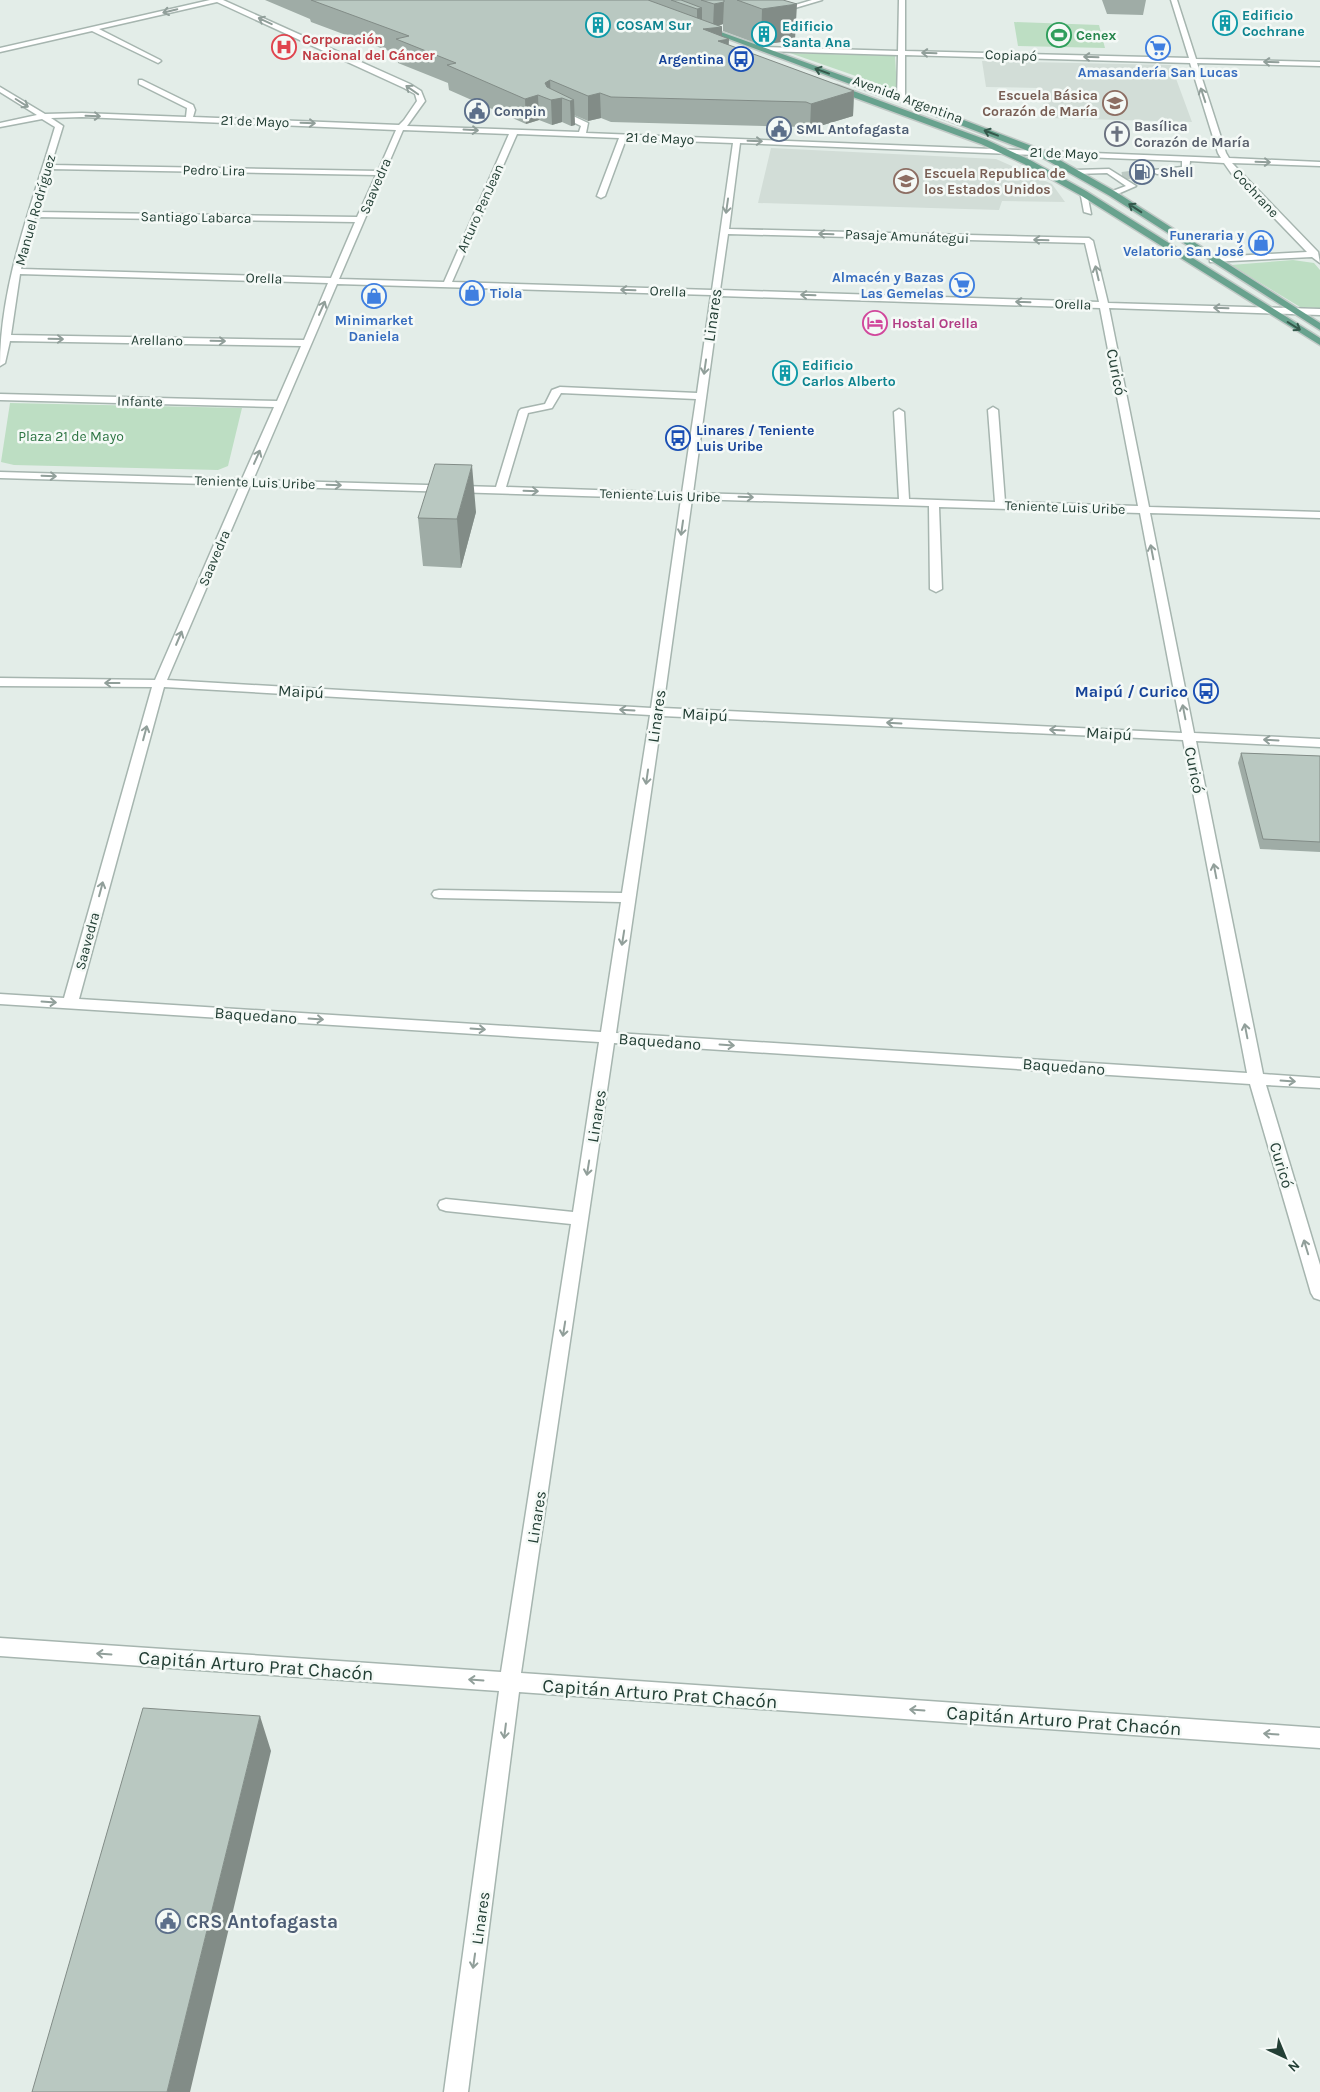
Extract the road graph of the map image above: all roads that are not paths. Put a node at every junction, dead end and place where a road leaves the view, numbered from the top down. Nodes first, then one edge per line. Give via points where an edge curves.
1 (218, 0) edge
2 (819, 0) edge
3 (902, 0) edge
4 (1174, 0) edge
5 (774, 13) dead end
6 (693, 24) edge
7 (723, 27) edge
8 (93, 29) junction
9 (712, 30) junction
10 (702, 33) edge
11 (763, 49) junction
12 (0, 50) edge
13 (902, 52) junction
14 (1192, 60) junction
15 (158, 61) dead end
16 (1320, 64) edge
17 (142, 82) dead end
18 (828, 84) edge
19 (0, 89) edge
20 (901, 100) junction
21 (552, 108) edge
22 (45, 116) junction
23 (189, 119) junction
24 (0, 125) edge
25 (400, 127) junction
26 (514, 132) junction
27 (582, 134) junction
28 (623, 137) junction
29 (737, 141) junction
30 (1005, 151) junction
31 (1039, 152) junction
32 (1126, 156) junction
33 (1186, 159) junction
34 (1227, 160) junction
35 (1320, 164) edge
36 (48, 167) junction
37 (1136, 168) dead end
38 (1075, 172) junction
39 (1157, 172) tunnel mouth
40 (381, 173) junction
41 (1083, 193) junction
42 (1113, 194) junction
43 (602, 196) dead end
44 (1088, 212) dead end
45 (31, 214) junction
46 (360, 220) junction
47 (724, 231) junction
48 (1089, 241) joint
49 (1317, 257) edge
50 (1213, 260) junction
51 (17, 271) junction
52 (334, 280) junction
53 (447, 284) junction
54 (715, 292) junction
55 (1104, 304) junction
56 (1269, 310) junction
57 (1293, 311) junction
58 (1320, 312) edge
59 (1320, 328) edge
60 (7, 338) junction
61 (1320, 342) edge
62 (307, 343) junction
63 (0, 363) edge
64 (701, 396) junction
65 (0, 397) edge
66 (280, 404) junction
67 (993, 410) dead end
68 (899, 412) dead end
69 (0, 475) edge
70 (246, 482) junction
71 (500, 490) junction
72 (687, 496) junction
73 (904, 502) junction
74 (934, 503) junction
75 (1000, 505) junction
76 (1144, 509) junction
77 (1320, 515) edge
78 (936, 589) dead end
79 (0, 682) edge
80 (160, 683) junction
81 (656, 712) junction
82 (1189, 736) junction
83 (1320, 742) edge
84 (439, 894) dead end
85 (629, 898) junction
86 (0, 999) edge
87 (70, 1004) junction
88 (608, 1038) junction
89 (1256, 1078) junction
90 (1320, 1083) edge
91 (446, 1205) dead end
92 (580, 1219) junction
93 (1320, 1294) edge
94 (0, 1647) edge
95 (510, 1682) junction
96 (1320, 1738) edge
97 (456, 2092) edge

1 -> 8 street
25 -> 1 street, Saavedra via 421,101 414,90
2 - 5 street
3 - 13 street
4 - 14 street, Cochrane
6 - 9 main road, Avenida Argentina
7 - 9 street
8 - 12 street
8 - 15 street
9 - 10 street
9 - 11 main road, Avenida Argentina
11 - 13 street, Copiapó
20 -> 11 main road, Avenida Argentina
14 -> 13 street, Copiapó
13 - 20 street
16 -> 14 street, Copiapó
34 -> 14 street, Cochrane
17 - 23 street via 190,107
18 - 30 main road, Avenida Argentina
19 -> 22 street, Manuel Rodríguez
31 -> 20 main road, Avenida Argentina
21 - 27 street via 585,125
22 -> 23 street, 21 de Mayo
22 - 24 street, 21 de Mayo
22 - 36 street, Manuel Rodríguez via 59,126
23 -> 25 street, 21 de Mayo
25 -> 26 street, 21 de Mayo
25 - 40 street, Saavedra
26 - 27 street, 21 de Mayo
26 - 53 street, Arturo PenJean
27 - 28 street, 21 de Mayo
28 - 29 street, 21 de Mayo
28 - 43 street
29 -> 30 street, 21 de Mayo
29 -> 47 street, Linares
30 - 31 street, 21 de Mayo
30 - 41 main road, Avenida Argentina
31 - 32 street, 21 de Mayo
31 - 38 main road, Avenida Argentina
32 - 33 street, 21 de Mayo
32 - 37 street
33 - 34 street, 21 de Mayo
33 - 39 street via 1186,169
34 -> 35 street, 21 de Mayo
34 - 49 street, Cochrane
36 - 40 street, Pedro Lira
36 - 45 street, Manuel Rodríguez
38 - 42 main road, Avenida Argentina
38 - 42 street via 1109,171 1132,186
40 - 46 street, Saavedra
41 - 44 street
41 - 56 main road, Avenida Argentina
50 -> 42 main road, Avenida Argentina
45 - 46 street, Santiago Labarca
45 - 51 street, Manuel Rodríguez
46 - 52 street, Saavedra
48 -> 47 street, Pasaje Amunátegui
47 - 54 street, Linares
55 -> 48 street, Curicó
49 - 50 street
50 - 57 main road, Avenida Argentina
51 - 52 street, Orella
51 - 60 street, Manuel Rodríguez
52 - 53 street, Orella
62 -> 52 street, Saavedra
54 -> 53 street, Orella
55 -> 54 street, Orella
54 -> 64 street, Linares
56 -> 55 street, Orella
55 - 76 street, Curicó
56 - 57 street, Orella
56 -> 61 main road, Avenida Argentina
57 - 58 street, Orella
57 - 59 main road, Avenida Argentina
60 -> 62 street, Arellano
60 - 63 street, Manuel Rodríguez
62 - 66 street, Saavedra
64 - 71 street via 555,392 549,406 524,411
64 - 72 street, Linares
65 - 66 street, Infante
70 -> 66 street, Saavedra
67 - 75 street
68 - 73 street
69 -> 70 street, Teniente Luis Uribe
70 -> 71 street, Teniente Luis Uribe
80 -> 70 street, Saavedra
71 -> 72 street, Teniente Luis Uribe
72 -> 73 street, Teniente Luis Uribe
72 -> 81 street, Linares
73 - 74 street, Teniente Luis Uribe
74 - 75 street, Teniente Luis Uribe
74 - 78 street
75 - 76 street, Teniente Luis Uribe
76 - 77 street, Teniente Luis Uribe
82 -> 76 street, Curicó
80 -> 79 street, Maipú
81 -> 80 street, Maipú
87 -> 80 street, Saavedra
82 -> 81 street, Maipú
81 -> 85 street, Linares
83 -> 82 street, Maipú
89 -> 82 street, Curicó
84 - 85 street
85 -> 88 street, Linares
86 -> 87 street, Baquedano
87 -> 88 street, Baquedano
88 -> 89 street, Baquedano
88 -> 92 street, Linares
89 -> 90 street, Baquedano
93 -> 89 street, Curicó
91 - 92 street
92 -> 95 street, Linares
95 -> 94 street, Capitán Arturo Prat Chacón
96 -> 95 street, Capitán Arturo Prat Chacón
95 -> 97 street, Linares

